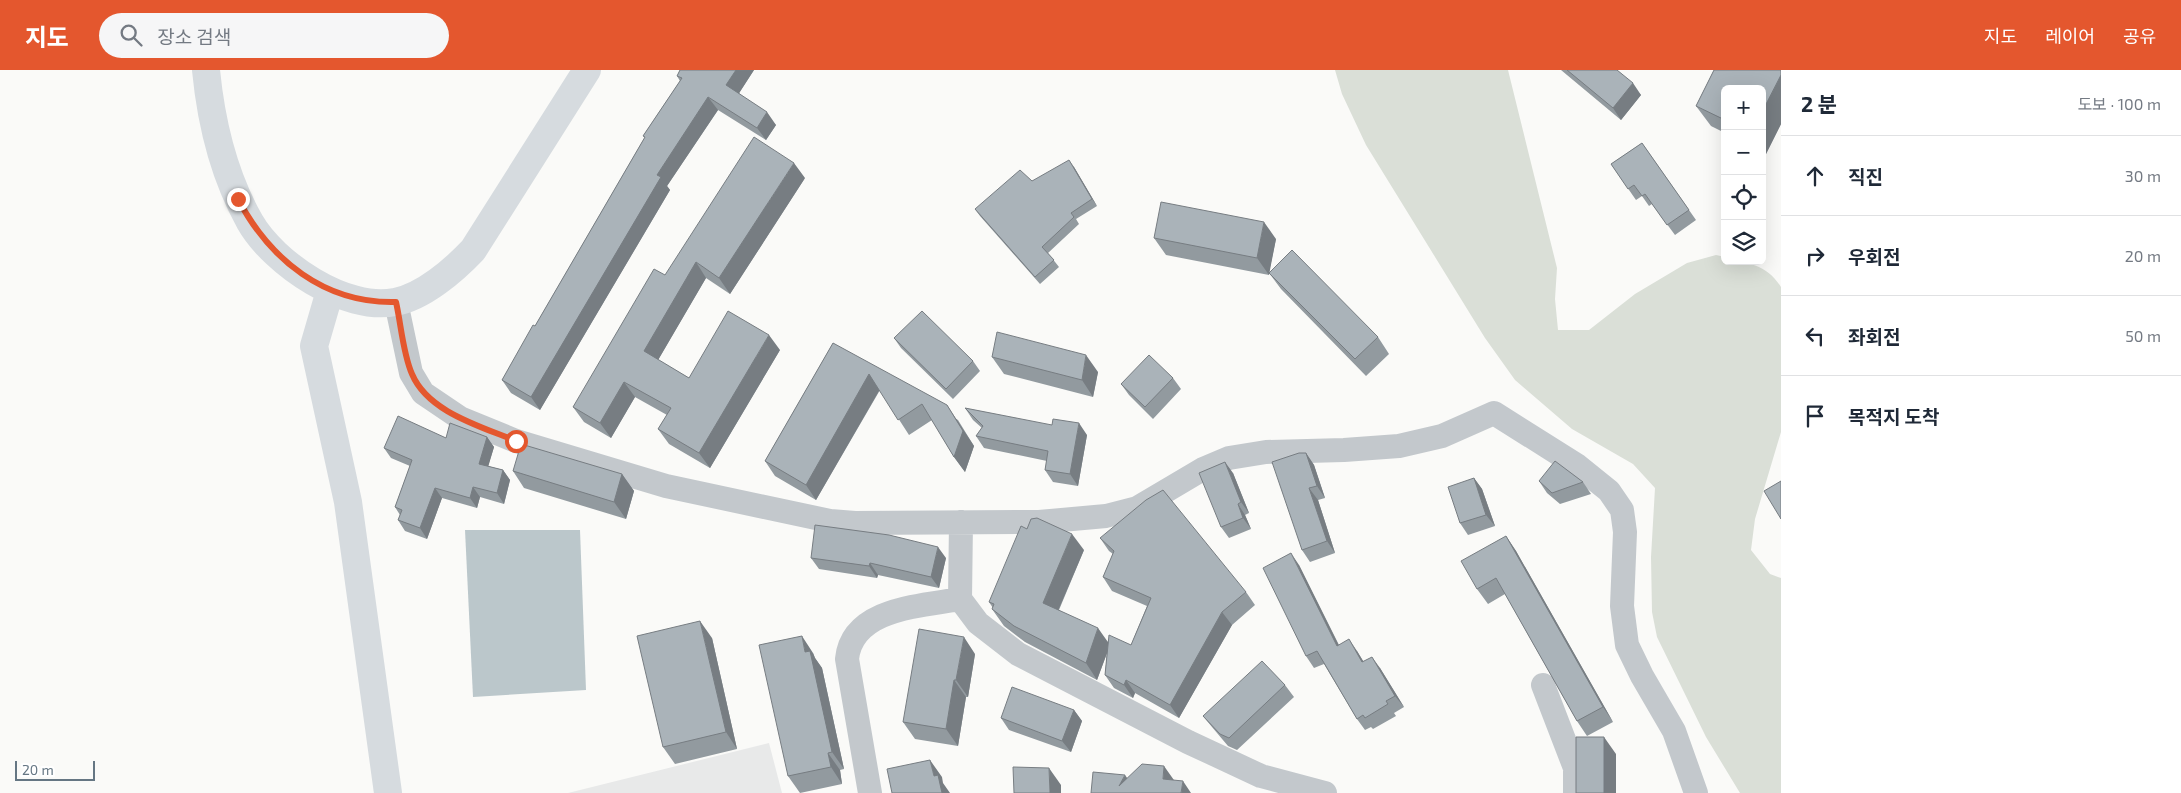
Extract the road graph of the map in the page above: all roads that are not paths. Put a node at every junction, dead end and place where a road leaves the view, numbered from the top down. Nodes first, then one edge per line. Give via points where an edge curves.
1 (206, 70) edge
2 (587, 70) edge
3 (330, 290) junction
4 (396, 302) junction
5 (961, 522) junction
6 (960, 598) junction
7 (1543, 685) dead end
8 (388, 793) edge
9 (870, 793) edge
10 (1325, 793) edge
11 (1575, 793) edge
12 (1696, 793) edge

1 - 3 street via 227,172 251,224 293,268
2 - 4 street via 473,250 452,271
3 - 4 street via 353,299
3 - 8 street via 314,346 348,502
4 - 5 street via 411,373 423,393 460,418 516,441 666,486 830,521
5 - 6 street
5 - 12 street via 1039,522 1106,516 1137,508 1202,469 1229,458 1266,452 1399,446 1442,436 1494,413 1578,466 1609,491 1622,510 1625,532 1622,606 1627,645 1674,731
6 - 9 street via 891,612 857,633 848,649
6 - 10 street via 978,623 1018,654 1261,776
7 - 11 street via 1575,768

